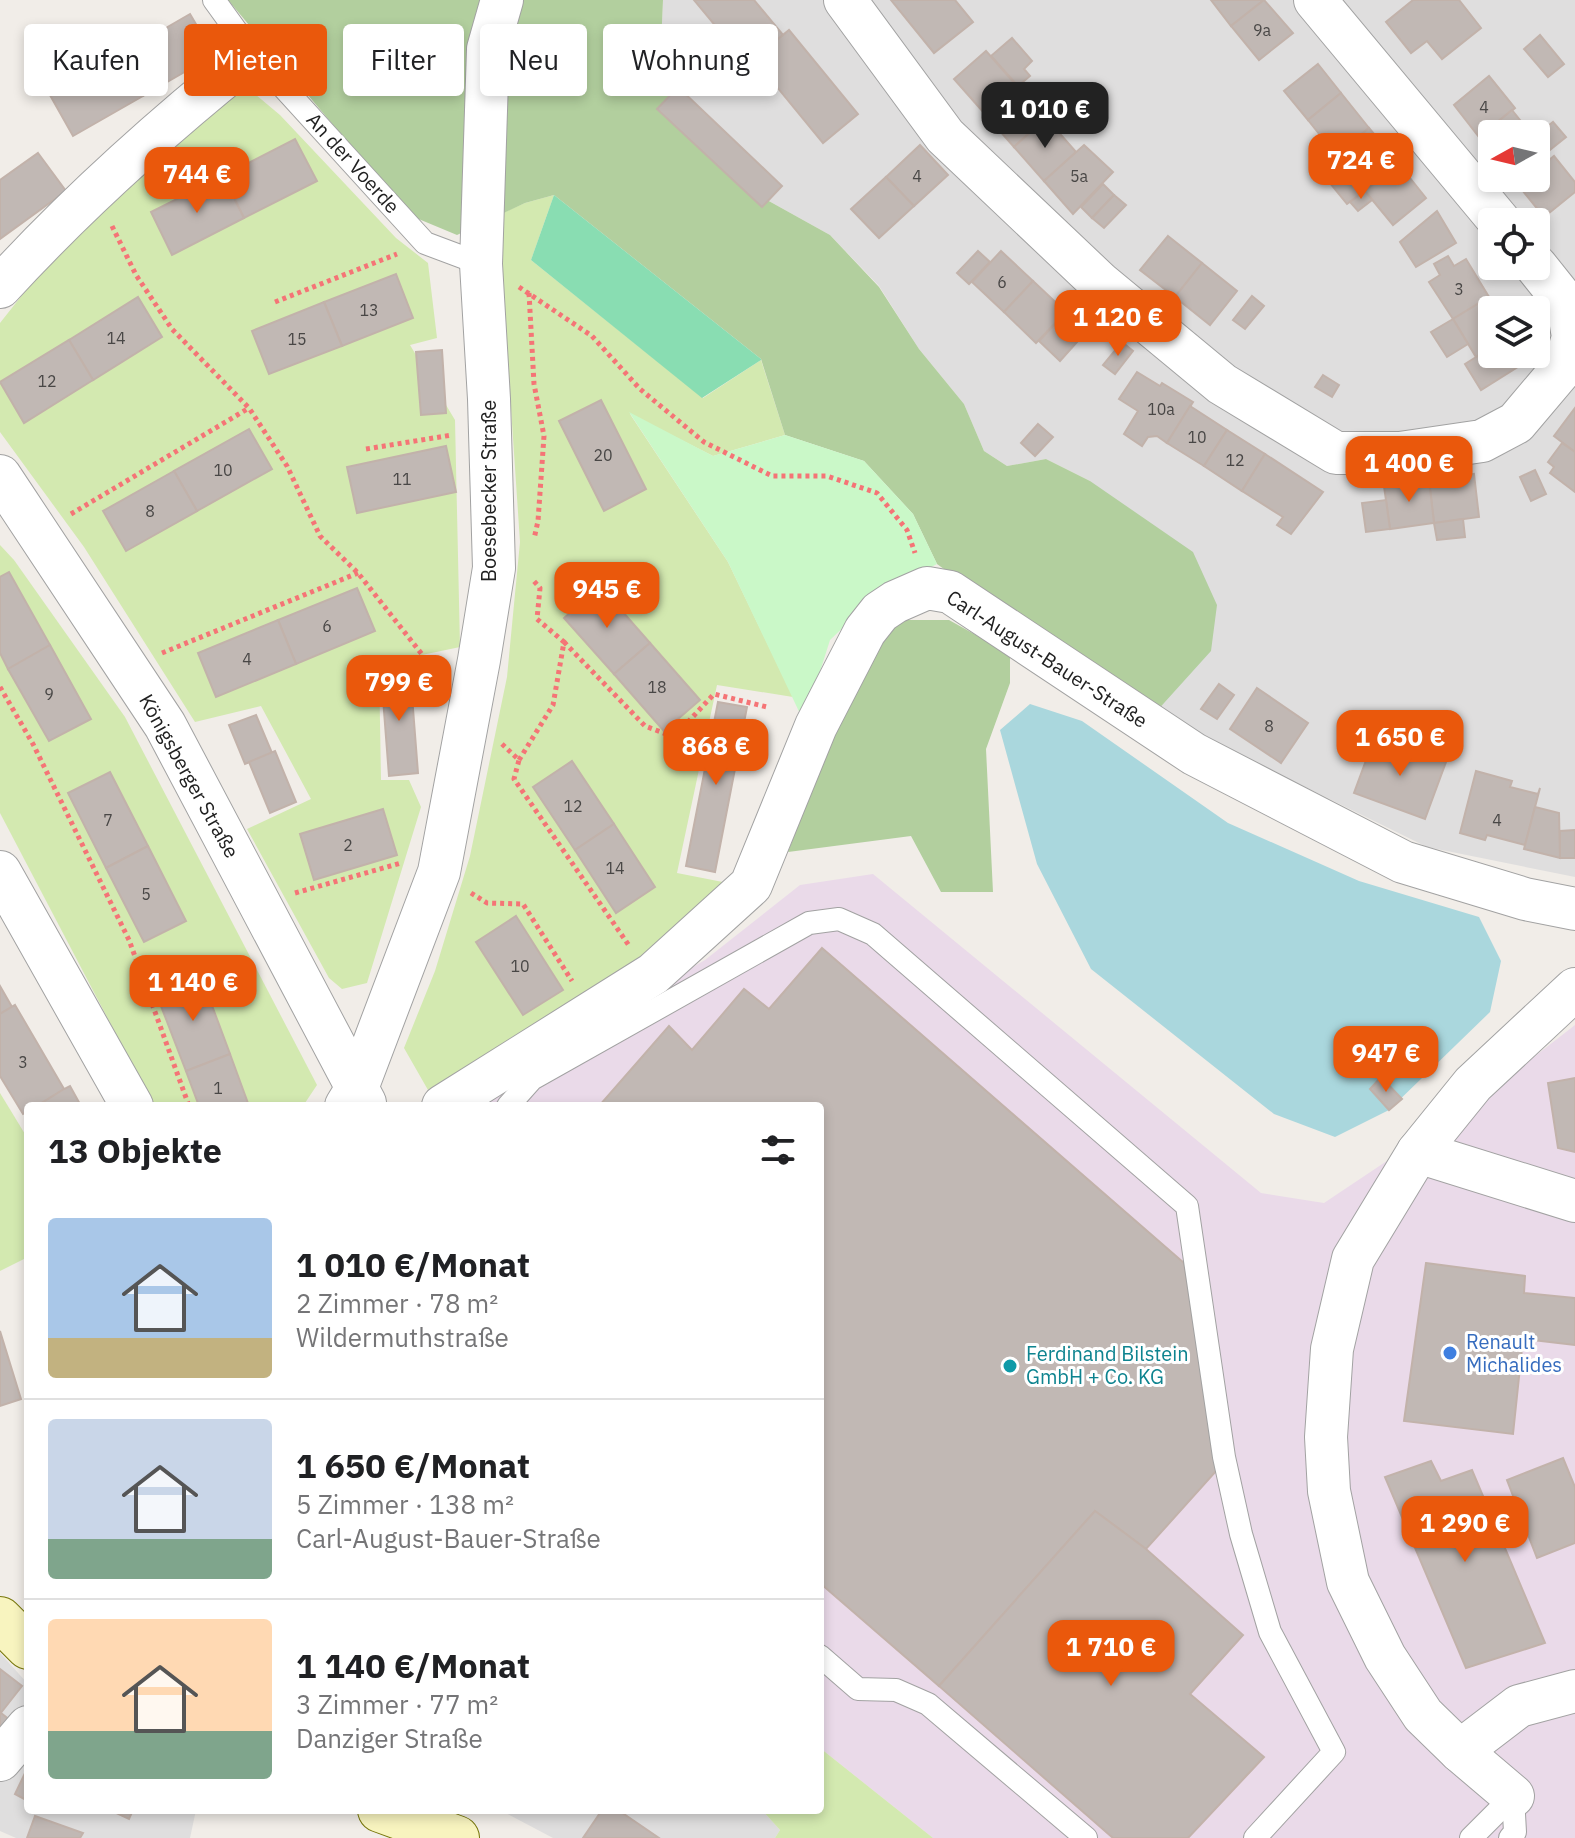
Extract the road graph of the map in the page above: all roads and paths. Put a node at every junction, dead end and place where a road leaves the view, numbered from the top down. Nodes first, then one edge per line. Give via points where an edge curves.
1 (214, 0) edge
2 (502, 0) edge
3 (845, 0) edge
4 (1315, 0) edge
5 (231, 24) edge
6 (200, 96) edge
7 (291, 96) edge
8 (94, 190) junction
9 (1488, 208) edge
10 (425, 243) junction
11 (481, 264) junction
12 (1547, 280) edge
13 (0, 287) edge
14 (529, 293) junction
15 (275, 302) dead end
16 (249, 408) junction
17 (491, 429) junction
18 (366, 449) dead end
19 (0, 476) edge
20 (38, 533) junction
21 (509, 569) junction
22 (358, 573) junction
23 (927, 588) junction
24 (564, 642) junction
25 (428, 662) dead end
26 (127, 667) junction
27 (0, 687) edge
28 (767, 707) dead end
29 (470, 713) junction
30 (519, 760) junction
31 (0, 872) edge
32 (1575, 909) edge
33 (653, 974) junction
34 (1575, 989) edge
35 (357, 1100) edge
36 (468, 1100) edge
37 (130, 1102) edge
38 (188, 1102) edge
39 (512, 1102) edge
40 (1418, 1152) junction
41 (1575, 1201) edge
42 (0, 1619) edge
43 (24, 1643) edge
44 (824, 1659) edge
45 (1575, 1691) edge
46 (24, 1732) edge
47 (1460, 1751) junction
48 (0, 1760) edge
49 (1513, 1796) junction
50 (391, 1814) edge
51 (457, 1838) edge
52 (1086, 1838) edge
53 (1255, 1838) edge
54 (1471, 1838) edge
55 (1510, 1838) edge

1 - 5 lane, An der Voerde
2 - 11 street, Boesebecker Straße via 488,49
3 - 12 street via 945,136 1100,283 1222,384 1336,453 1400,453 1482,441 1516,423 1565,365 1573,337 1568,306
4 - 9 street
6 - 8 street
7 - 10 lane, An der Voerde
8 - 13 street
8 - 16 path via 136,275 172,329
10 - 11 lane, An der Voerde
10 - 15 path
11 - 14 path
11 - 17 street, Boesebecker Straße
14 - 21 path via 534,384 544,436 538,521
14 - 23 path via 592,336 640,389 704,442 772,476 827,476 877,493 907,530
16 - 20 path
16 - 22 path via 287,466 320,536
17 - 18 path
17 - 21 street, Boesebecker Straße
19 - 20 street, Königsberger Straße
20 - 26 street, Königsberger Straße
21 - 24 path via 540,588 537,619
21 - 29 street, Boesebecker Straße
22 - 25 path
22 - 26 path
23 - 32 street, Carl-August-Bauer-Straße via 950,592 1194,754 1403,862
23 - 33 street, Carl-August-Bauer-Straße via 880,612 865,631 816,726 751,885
24 - 28 path via 645,726 674,737 714,694
24 - 30 path via 553,705
26 - 35 street, Königsberger Straße via 165,725
27 - 38 path via 129,940
29 - 30 path
29 - 35 street, Boesebecker Straße via 439,872
30 - 33 path via 514,779 620,935
31 - 37 street
33 - 36 street, Carl-August-Bauer-Straße
34 - 40 street via 1473,1084
39 - 53 lane via 532,1079 809,923 839,919 873,934 1187,1206 1224,1457 1241,1534 1270,1632 1334,1752
40 - 41 street
40 - 47 street via 1353,1259 1332,1349 1326,1437 1329,1491 1348,1582 1365,1619 1423,1715
42 - 43 street
44 - 52 lane via 858,1689 896,1690 928,1704
45 - 47 street via 1519,1706
46 - 48 street
47 - 49 street
49 - 54 lane
49 - 55 lane via 1515,1832
50 - 51 street

